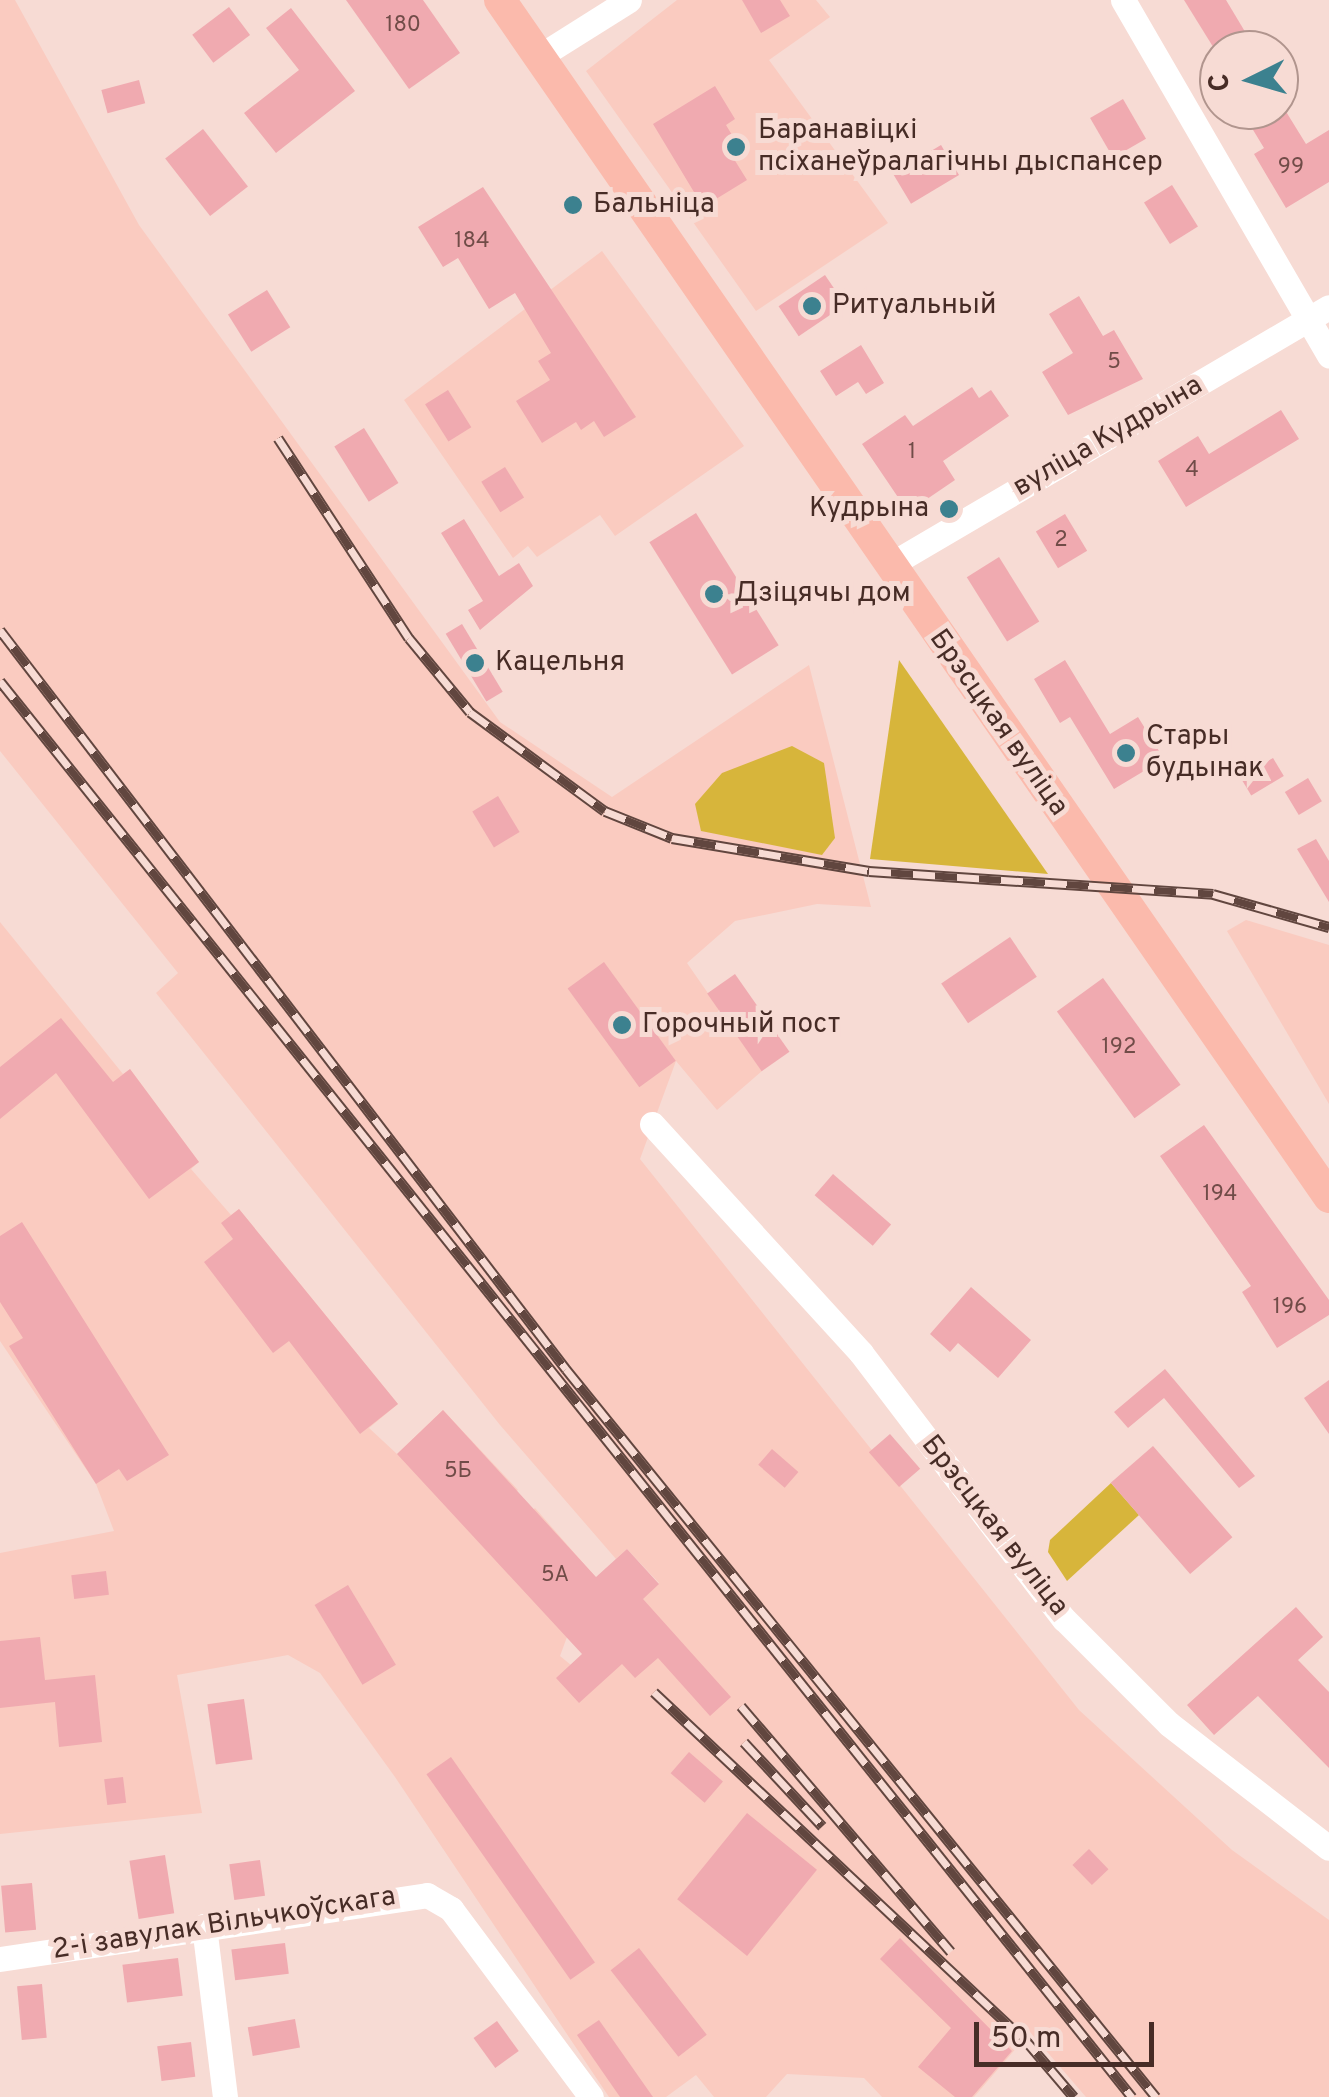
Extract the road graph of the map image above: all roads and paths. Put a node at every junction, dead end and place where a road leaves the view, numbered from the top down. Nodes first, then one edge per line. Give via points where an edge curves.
1 (500, 0) edge
2 (629, 0) edge
3 (1123, 0) edge
4 (540, 56) junction
5 (1318, 314) edge
6 (1329, 356) edge
7 (888, 566) junction
8 (652, 1124) dead end
9 (1329, 1197) edge
10 (1329, 1848) edge
11 (204, 1926) junction
12 (0, 1959) edge
13 (226, 2097) edge
14 (591, 2097) edge

1 - 4 main road, Брэсцкая вуліца
2 - 4 street
3 - 5 street
4 - 7 main road, Брэсцкая вуліца
5 - 6 street
5 - 7 street, вуліца Кудрына
7 - 9 main road, Брэсцкая вуліца
8 - 10 street, Брэсцкая вуліца via 861,1353 1064,1618 1168,1724
11 - 12 street, 2-і завулак Вільчкоўскага
11 - 13 street
11 - 14 street, 2-і завулак Вільчкоўскага via 428,1896 451,1909

